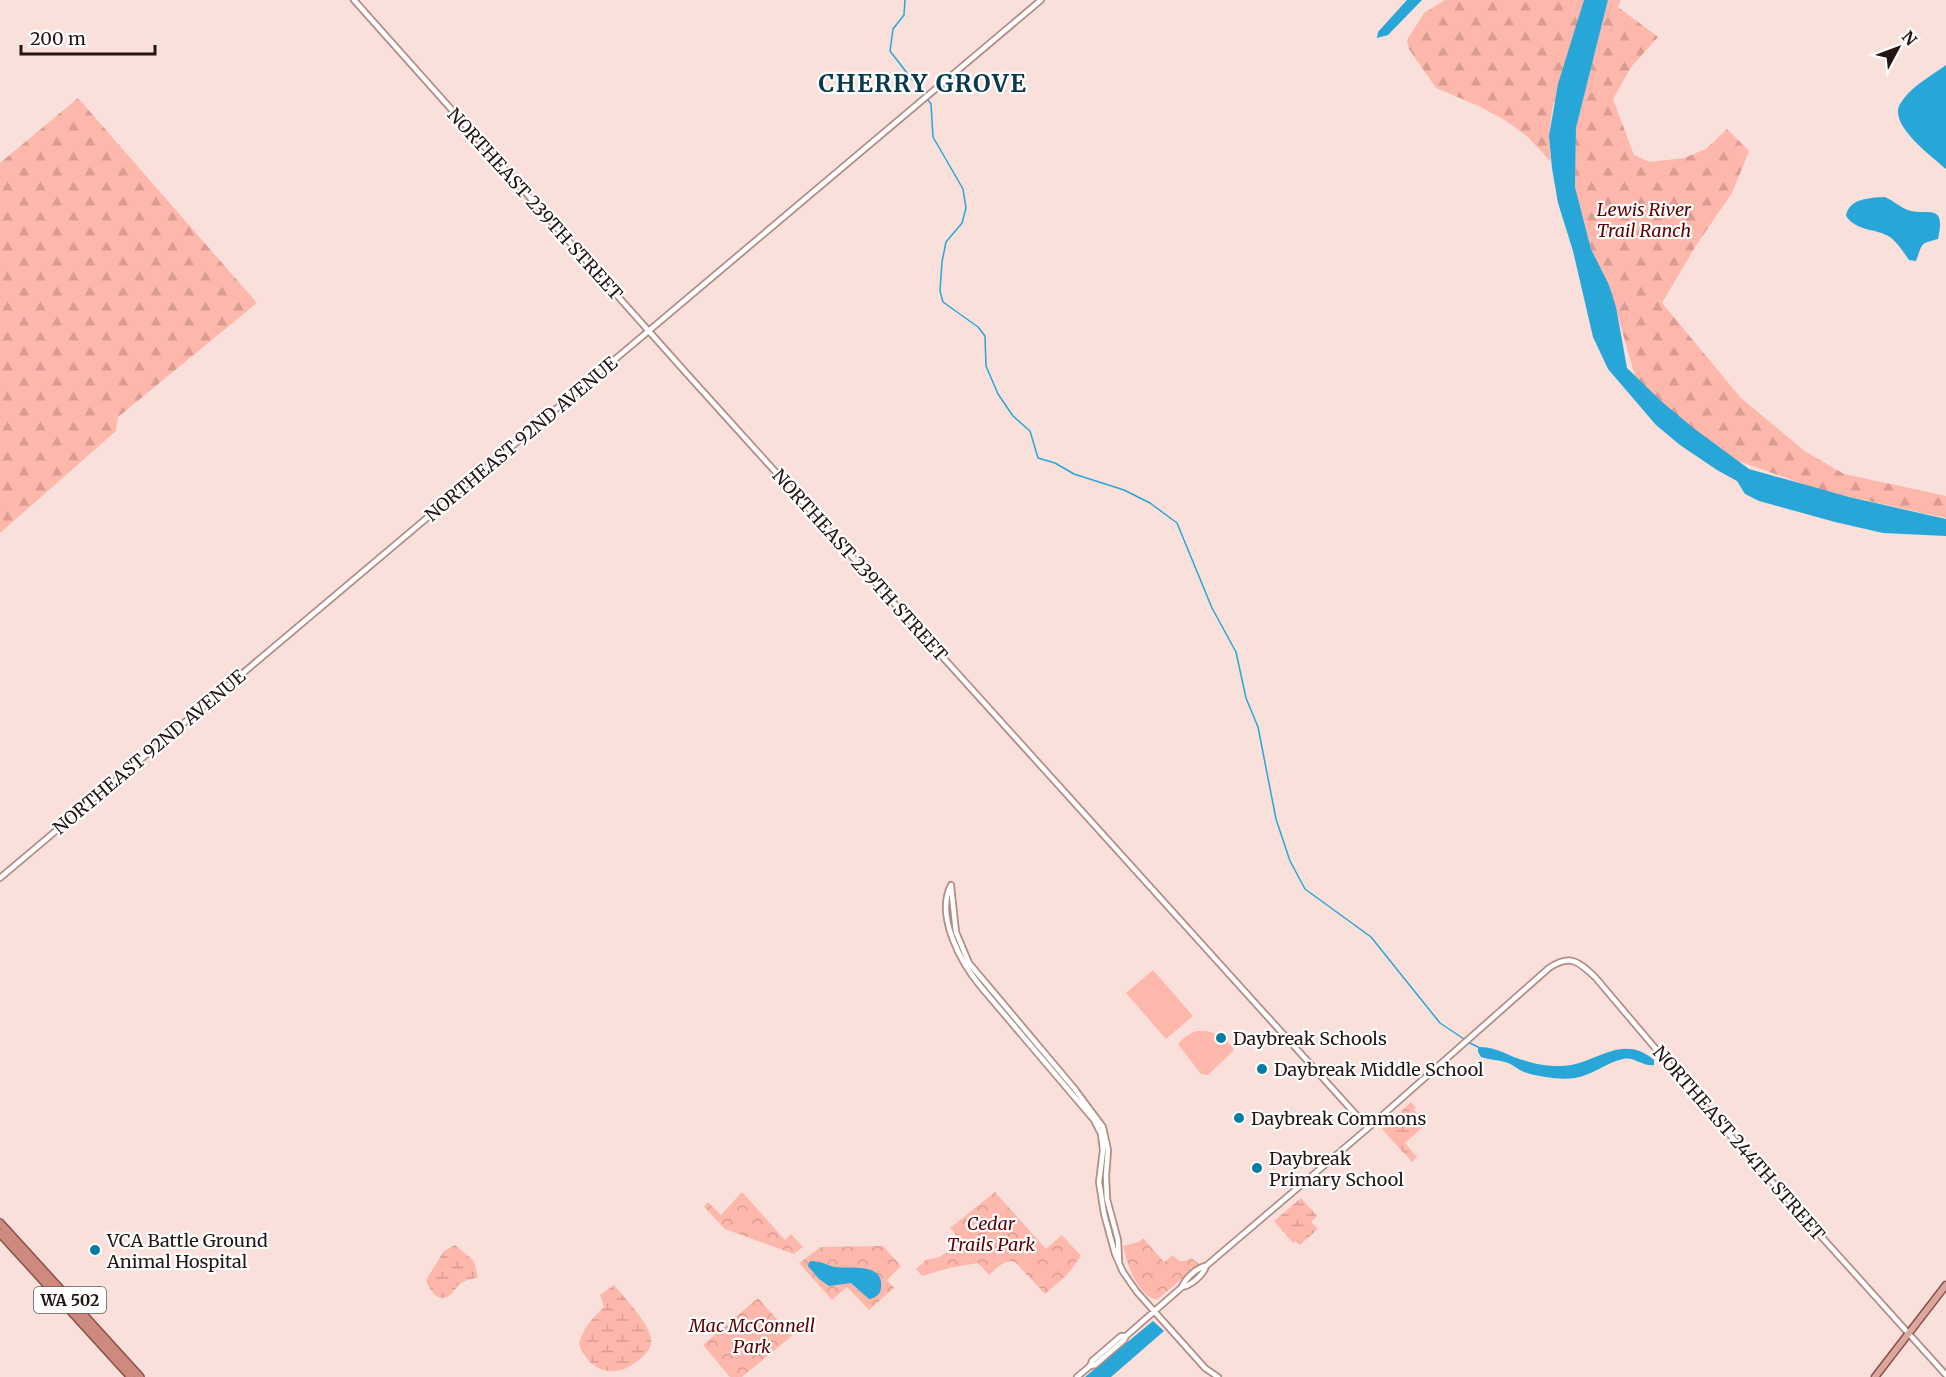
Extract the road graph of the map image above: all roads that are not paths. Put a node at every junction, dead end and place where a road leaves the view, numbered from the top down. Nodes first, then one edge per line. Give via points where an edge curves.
1 (354, 0) edge
2 (1041, 0) edge
3 (649, 332) junction
4 (0, 878) edge
5 (1368, 1128) junction
6 (0, 1223) edge
7 (0, 1233) edge
8 (1119, 1261) junction
9 (1946, 1285) edge
10 (1154, 1311) junction
11 (1909, 1334) junction
12 (1946, 1374) edge
13 (132, 1377) edge
14 (140, 1377) edge
15 (1077, 1377) edge
16 (1218, 1377) edge
17 (1875, 1377) edge

1 - 3 street, NORTHEAST 239TH STREET
2 - 3 street, NORTHEAST 92ND AVENUE
3 - 4 street, NORTHEAST 92ND AVENUE
3 - 5 street, NORTHEAST 239TH STREET
5 - 10 street
5 - 11 street, NORTHEAST 244TH STREET via 1549,968 1565,960 1580,963
6 - 14 highway, WA 502
7 - 13 highway, WA 502
8 - 8 street via 1118,1240 1107,1199 1108,1150 1103,1127 969,963 956,932 951,885 948,917 965,966 1100,1130 1100,1189
8 - 10 street via 1129,1283
9 - 11 main road
10 - 15 street via 1120,1336
10 - 16 street via 1205,1368
11 - 12 street, NORTHEAST 244TH STREET
11 - 17 main road

